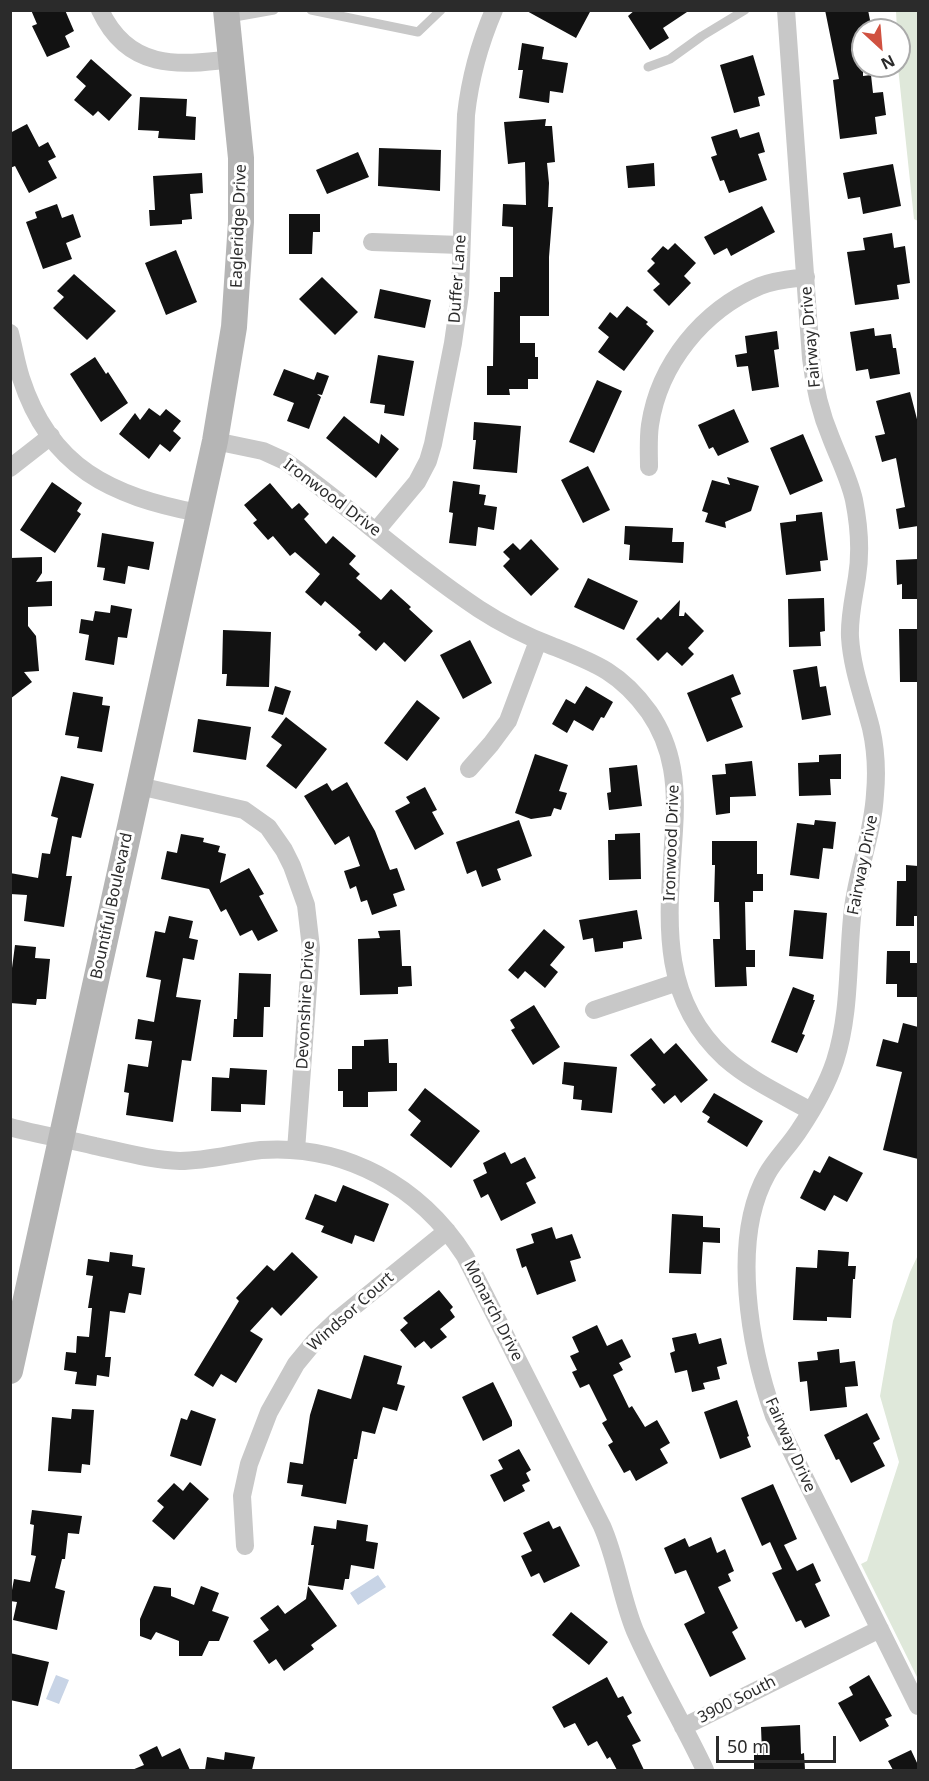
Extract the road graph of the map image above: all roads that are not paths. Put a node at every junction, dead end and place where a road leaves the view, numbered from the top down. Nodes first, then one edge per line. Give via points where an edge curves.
1 (100, 10) edge
2 (274, 10) edge
3 (312, 10) edge
4 (441, 10) edge
5 (494, 10) edge
6 (745, 10) edge
7 (786, 10) edge
8 (227, 14) edge
9 (232, 59) junction
10 (648, 67) dead end
11 (372, 242) dead end
12 (461, 245) junction
13 (806, 277) junction
14 (10, 333) edge
15 (51, 436) junction
16 (215, 441) junction
17 (649, 467) dead end
18 (10, 468) edge
19 (199, 513) junction
20 (376, 531) junction
21 (538, 641) junction
22 (469, 769) dead end
23 (139, 786) junction
24 (678, 982) junction
25 (594, 1010) dead end
26 (811, 1111) junction
27 (10, 1127) edge
28 (61, 1138) junction
29 (296, 1150) junction
30 (447, 1231) junction
31 (10, 1371) edge
32 (245, 1546) dead end
33 (880, 1629) junction
34 (918, 1706) edge
35 (683, 1727) junction
36 (705, 1770) edge

1 - 9 street via 114,33 145,57 182,64
2 - 8 lane
3 - 4 lane via 417,32
5 - 12 street, Duffer Lane via 470,88
6 - 10 lane via 670,58
7 - 13 street, Fairway Drive
8 - 9 main road, Eagleridge Drive
9 - 16 main road, Eagleridge Drive via 241,158 240,233 232,339
11 - 12 street
12 - 20 street, Duffer Lane via 457,315 428,461 417,482
13 - 17 street via 778,281 747,293 716,312 688,340 658,393 650,427
13 - 26 street, Fairway Drive via 811,358 818,398 850,486 857,518 859,556 850,635 856,678 874,744 876,774 874,811 853,908 843,1029 827,1082
14 - 15 street via 24,389
15 - 18 street
15 - 19 street via 79,466 110,487 141,500
16 - 19 main road, Bountiful Boulevard
16 - 20 street, Ironwood Drive via 263,451 285,461
19 - 23 main road, Bountiful Boulevard
20 - 21 street, Ironwood Drive via 476,606
21 - 22 street via 508,721
21 - 24 street, Ironwood Drive via 590,660 625,685 649,713 667,748 676,800 669,936
23 - 28 main road, Bountiful Boulevard
23 - 29 street, Devonshire Drive via 244,810 268,827 292,866 306,905 311,948
24 - 25 street
24 - 26 street, Ironwood Drive via 693,1017 725,1057
26 - 33 street, Fairway Drive via 771,1168 759,1193 748,1245 747,1297 760,1372 774,1416
27 - 28 street, Monarch Drive
28 - 29 street, Monarch Drive via 180,1161 263,1150
28 - 31 main road, Bountiful Boulevard
29 - 30 street, Monarch Drive via 345,1160 385,1177 423,1205
30 - 32 street, Windsor Court via 336,1321 296,1364 269,1412 249,1464 242,1496
30 - 35 street, Monarch Drive via 469,1263 602,1526 636,1632
33 - 34 street, Fairway Drive
33 - 35 street, 3900 South
35 - 36 street, Monarch Drive

